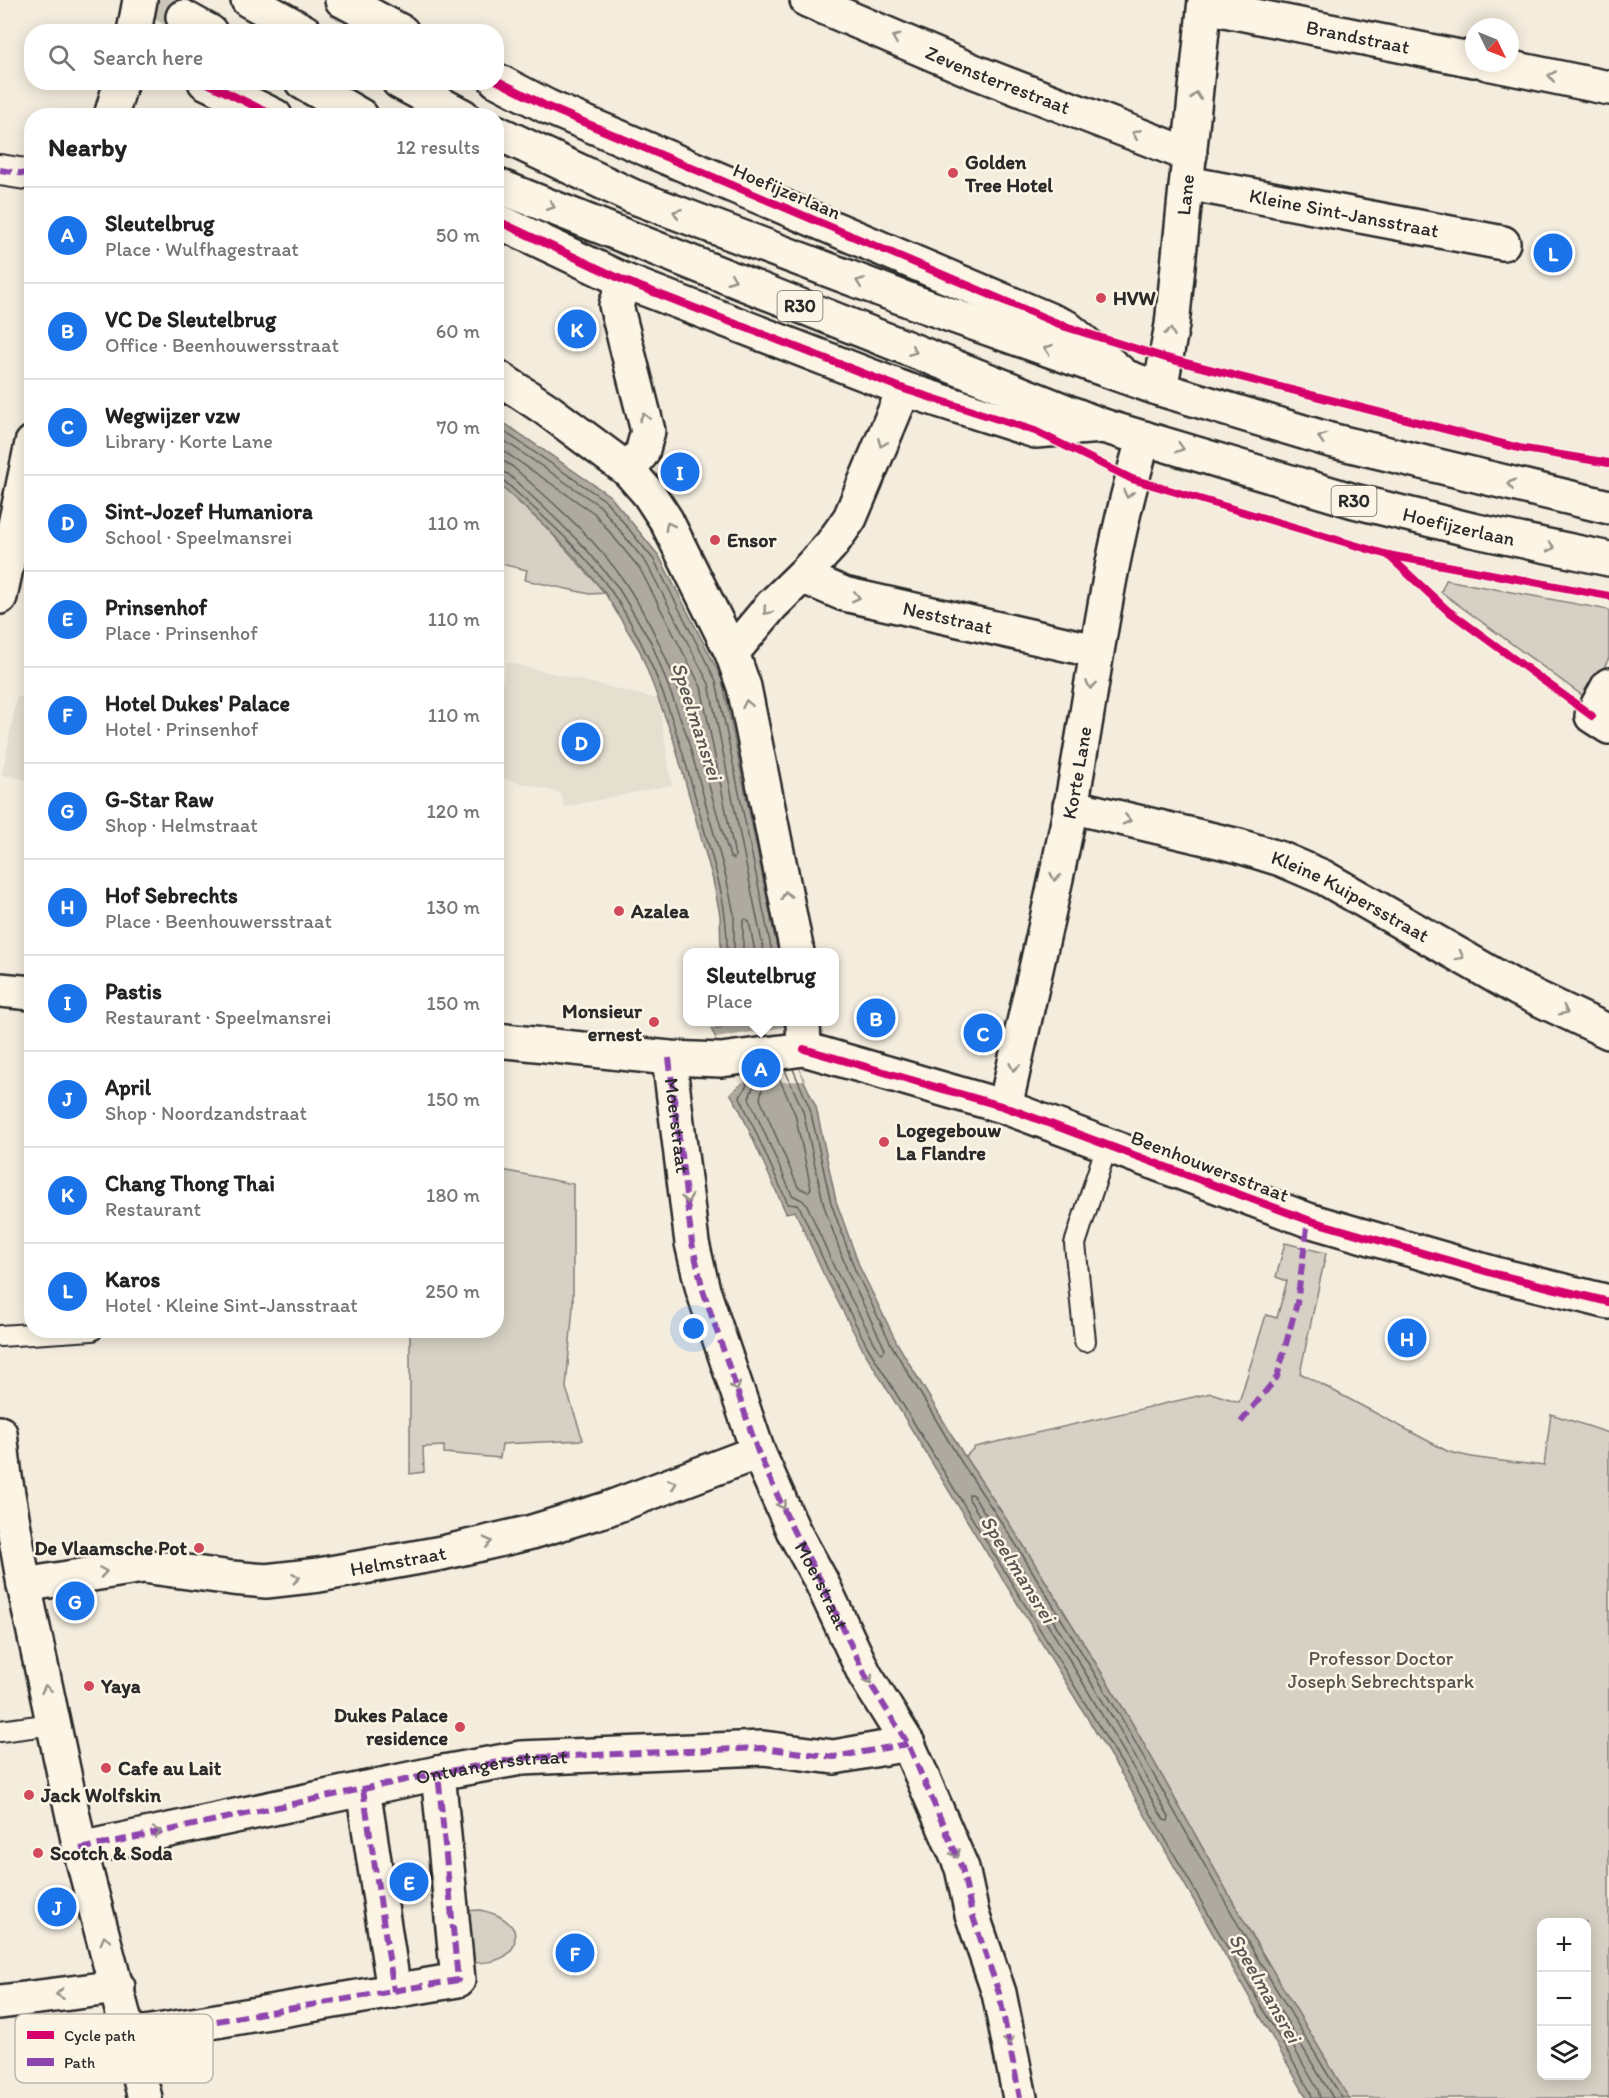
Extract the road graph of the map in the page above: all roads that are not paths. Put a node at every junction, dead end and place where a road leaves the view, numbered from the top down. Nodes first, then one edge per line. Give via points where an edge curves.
1 (119, 0) edge
2 (140, 0) edge
3 (248, 0) edge
4 (342, 0) edge
5 (807, 0) edge
6 (1205, 3) edge
7 (117, 24) edge
8 (136, 24) edge
9 (291, 24) edge
10 (387, 24) edge
11 (1465, 58) edge
12 (1519, 70) edge
13 (504, 85) edge
14 (1609, 88) edge
15 (119, 90) edge
16 (221, 90) edge
17 (316, 90) edge
18 (414, 90) edge
19 (113, 108) edge
20 (259, 108) edge
21 (347, 108) edge
22 (448, 108) edge
23 (504, 136) edge
24 (1189, 169) junction
25 (0, 170) edge
26 (24, 174) edge
27 (504, 187) edge
28 (504, 224) edge
29 (1503, 243) dead end
30 (625, 281) junction
31 (1123, 375) junction
32 (504, 381) edge
33 (904, 389) junction
34 (1160, 389) junction
35 (1104, 426) junction
36 (1144, 438) junction
37 (628, 470) junction
38 (24, 482) edge
39 (1609, 507) edge
40 (1609, 559) edge
41 (802, 576) junction
42 (0, 597) edge
43 (1096, 651) junction
44 (732, 653) junction
45 (1609, 685) edge
46 (1601, 721) edge
47 (1070, 807) junction
48 (796, 948) edge
49 (0, 990) edge
50 (24, 992) edge
51 (1609, 1032) edge
52 (800, 1040) edge
53 (504, 1041) edge
54 (669, 1058) junction
55 (1005, 1107) junction
56 (1107, 1145) junction
57 (1609, 1302) edge
58 (24, 1334) edge
59 (0, 1336) edge
60 (1085, 1341) dead end
61 (0, 1433) edge
62 (758, 1452) junction
63 (3, 1477) edge
64 (24, 1585) junction
65 (53, 1724) junction
66 (0, 1731) edge
67 (908, 1744) junction
68 (438, 1773) junction
69 (363, 1789) junction
70 (80, 1849) junction
71 (118, 1987) junction
72 (394, 1990) junction
73 (0, 2002) edge
74 (124, 2014) edge
75 (213, 2021) edge
76 (142, 2083) edge
77 (146, 2098) edge
78 (1020, 2098) edge

1 - 7 street
2 - 8 street
3 - 9 street
4 - 10 street
24 -> 5 street, Zevensterrestraat
6 - 11 street, Brandstraat
24 -> 6 street, Lane
14 -> 12 street
13 - 31 street, Hoefijzerlaan via 1066,327
15 - 19 street
16 - 20 street
17 - 21 street
18 - 22 street
31 -> 23 street, Hoefijzerlaan / R30 via 642,200
24 - 29 street, Kleine Sint-Jansstraat
34 -> 24 street, Lane via 1172,325
25 - 26 street
27 -> 35 street, Hoefijzerlaan / R30
28 - 30 street, Hoefijzerlaan
30 - 33 street, Hoefijzerlaan
37 -> 30 street via 642,453 648,431 616,305
31 - 34 street, Hoefijzerlaan / R30
32 - 37 street
33 - 35 street, Hoefijzerlaan via 1035,431
33 -> 41 street via 850,518
39 -> 34 street, Hoefijzerlaan / R30 via 1330,440
35 - 36 street, Hoefijzerlaan / R30
36 -> 40 street, Hoefijzerlaan / R30 via 1354,501
36 -> 43 street, Korte Lane
44 -> 37 street via 666,520
38 - 42 street
41 -> 43 street, Neststraat via 844,594
41 -> 44 street
43 -> 47 street, Korte Lane
48 -> 44 street via 744,687
45 - 46 street
47 -> 51 street, Kleine Kuipersstraat via 1239,846 1292,864 1323,877 1518,989
47 -> 55 street, Korte Lane
49 - 50 street
52 - 54 street via 721,1060
52 - 55 street, Beenhouwersstraat
53 - 54 street
54 -> 62 street, Moerstraat via 692,1243 703,1290
55 - 56 street, Beenhouwersstraat
56 - 57 street, Beenhouwersstraat via 1308,1220
56 - 60 lane via 1075,1244
58 - 59 lane
61 - 63 street
64 -> 62 street, Helmstraat via 143,1566 266,1581 442,1553 532,1532 606,1509
62 -> 67 street, Moerstraat via 865,1675
63 - 64 street
65 -> 64 street
65 - 66 lane
65 - 70 street
67 - 68 street, Ontvangersstraat via 834,1757 763,1748 542,1756
67 -> 78 street, Moerstraat via 962,1868 972,1914 999,1993
68 - 69 street, Ontvangersstraat
68 - 72 street via 458,1980
70 -> 69 street, Ontvangersstraat
69 - 72 street
71 -> 70 street
71 -> 73 street
71 - 74 street
72 - 75 street
76 - 77 street

